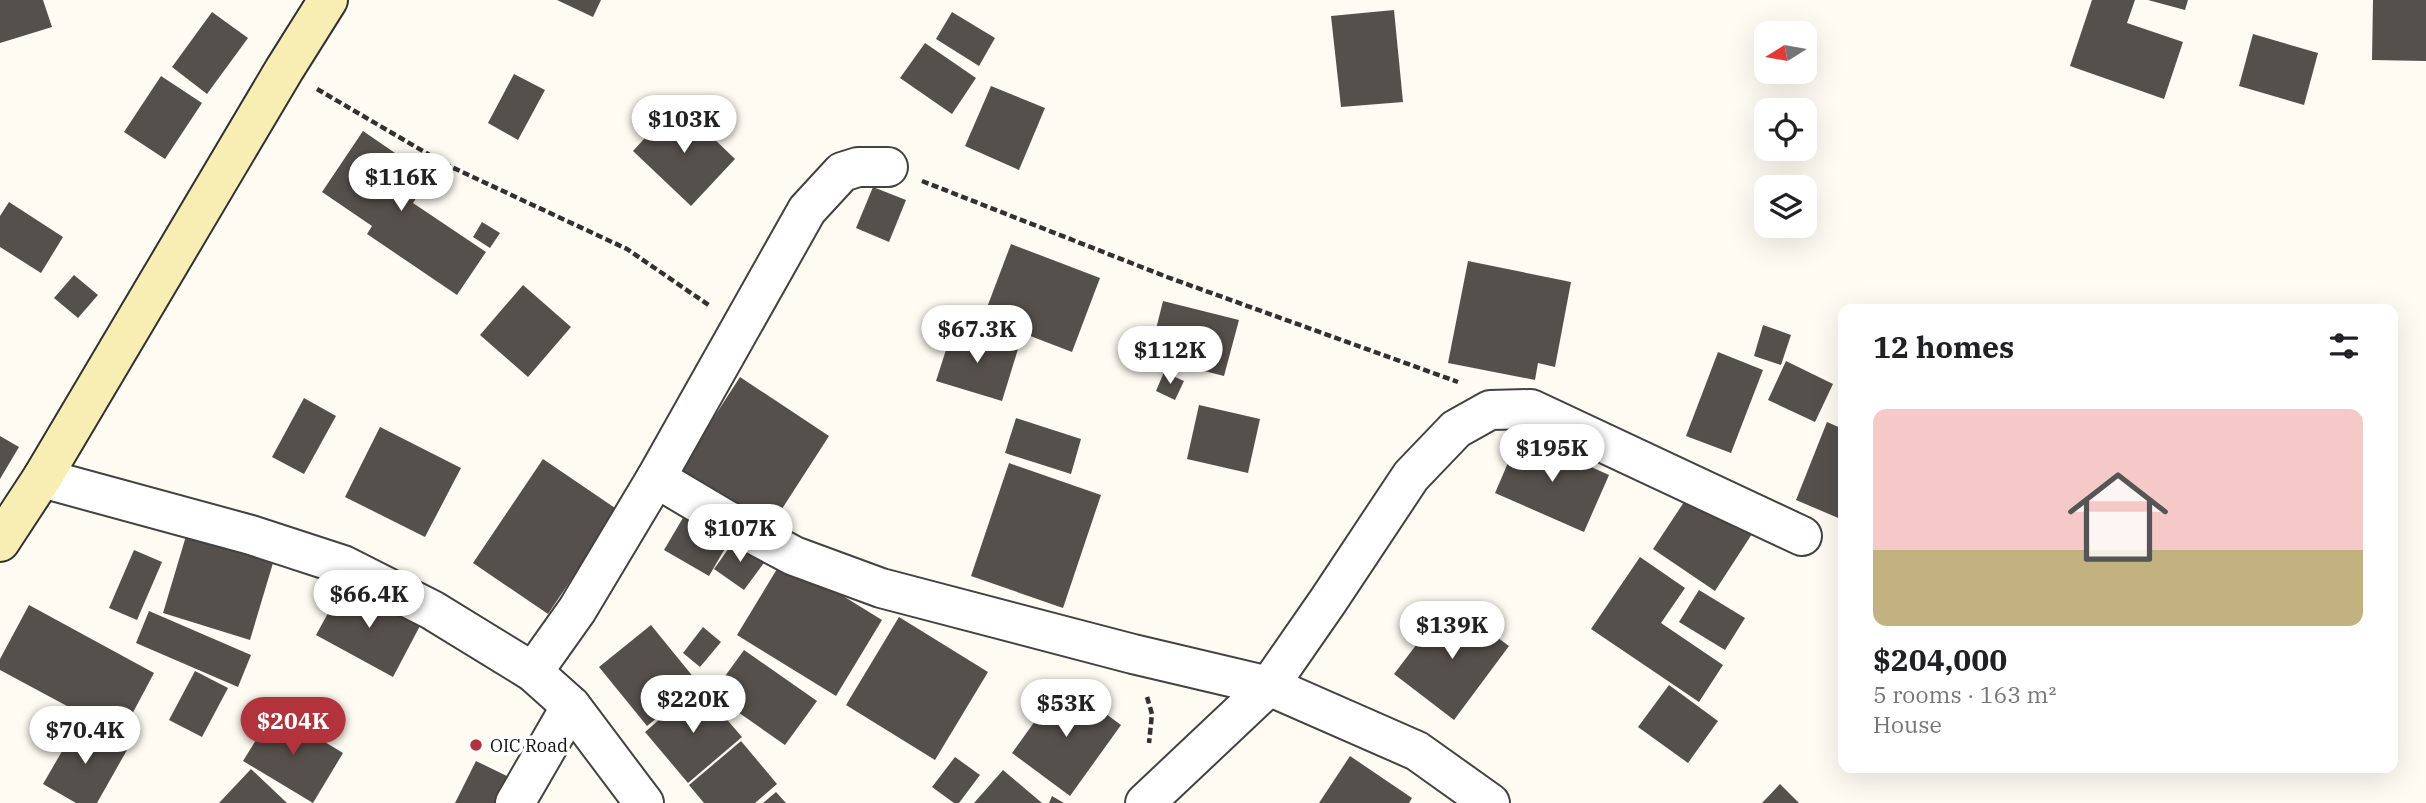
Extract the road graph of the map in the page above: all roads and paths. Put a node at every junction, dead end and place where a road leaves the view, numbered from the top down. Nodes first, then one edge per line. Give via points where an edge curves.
1 (328, 0) edge
2 (284, 70) junction
3 (888, 167) joint
4 (742, 328) junction
5 (1466, 385) dead end
6 (42, 478) junction
7 (656, 478) junction
8 (1802, 537) dead end
9 (0, 542) edge
10 (1133, 654) junction
11 (533, 672) junction
12 (1269, 686) junction
13 (571, 706) junction
14 (1148, 752) dead end
15 (515, 803) edge
16 (644, 803) edge
17 (1145, 803) edge
18 (1490, 803) edge

1 - 2 main road
2 - 4 path via 445,164 627,249
2 - 6 main road
3 - 4 street via 842,172 807,210
3 - 5 path via 1167,277
4 - 7 street
6 - 9 main road
6 - 11 street via 343,565 432,610
7 - 10 street via 794,556 881,588
7 - 11 street via 577,610
8 - 12 street via 1531,409 1490,410 1456,429 1411,476
10 - 12 street
10 - 14 path via 1152,714
11 - 13 street
12 - 17 street
12 - 18 street via 1417,751
13 - 15 street
13 - 16 street

